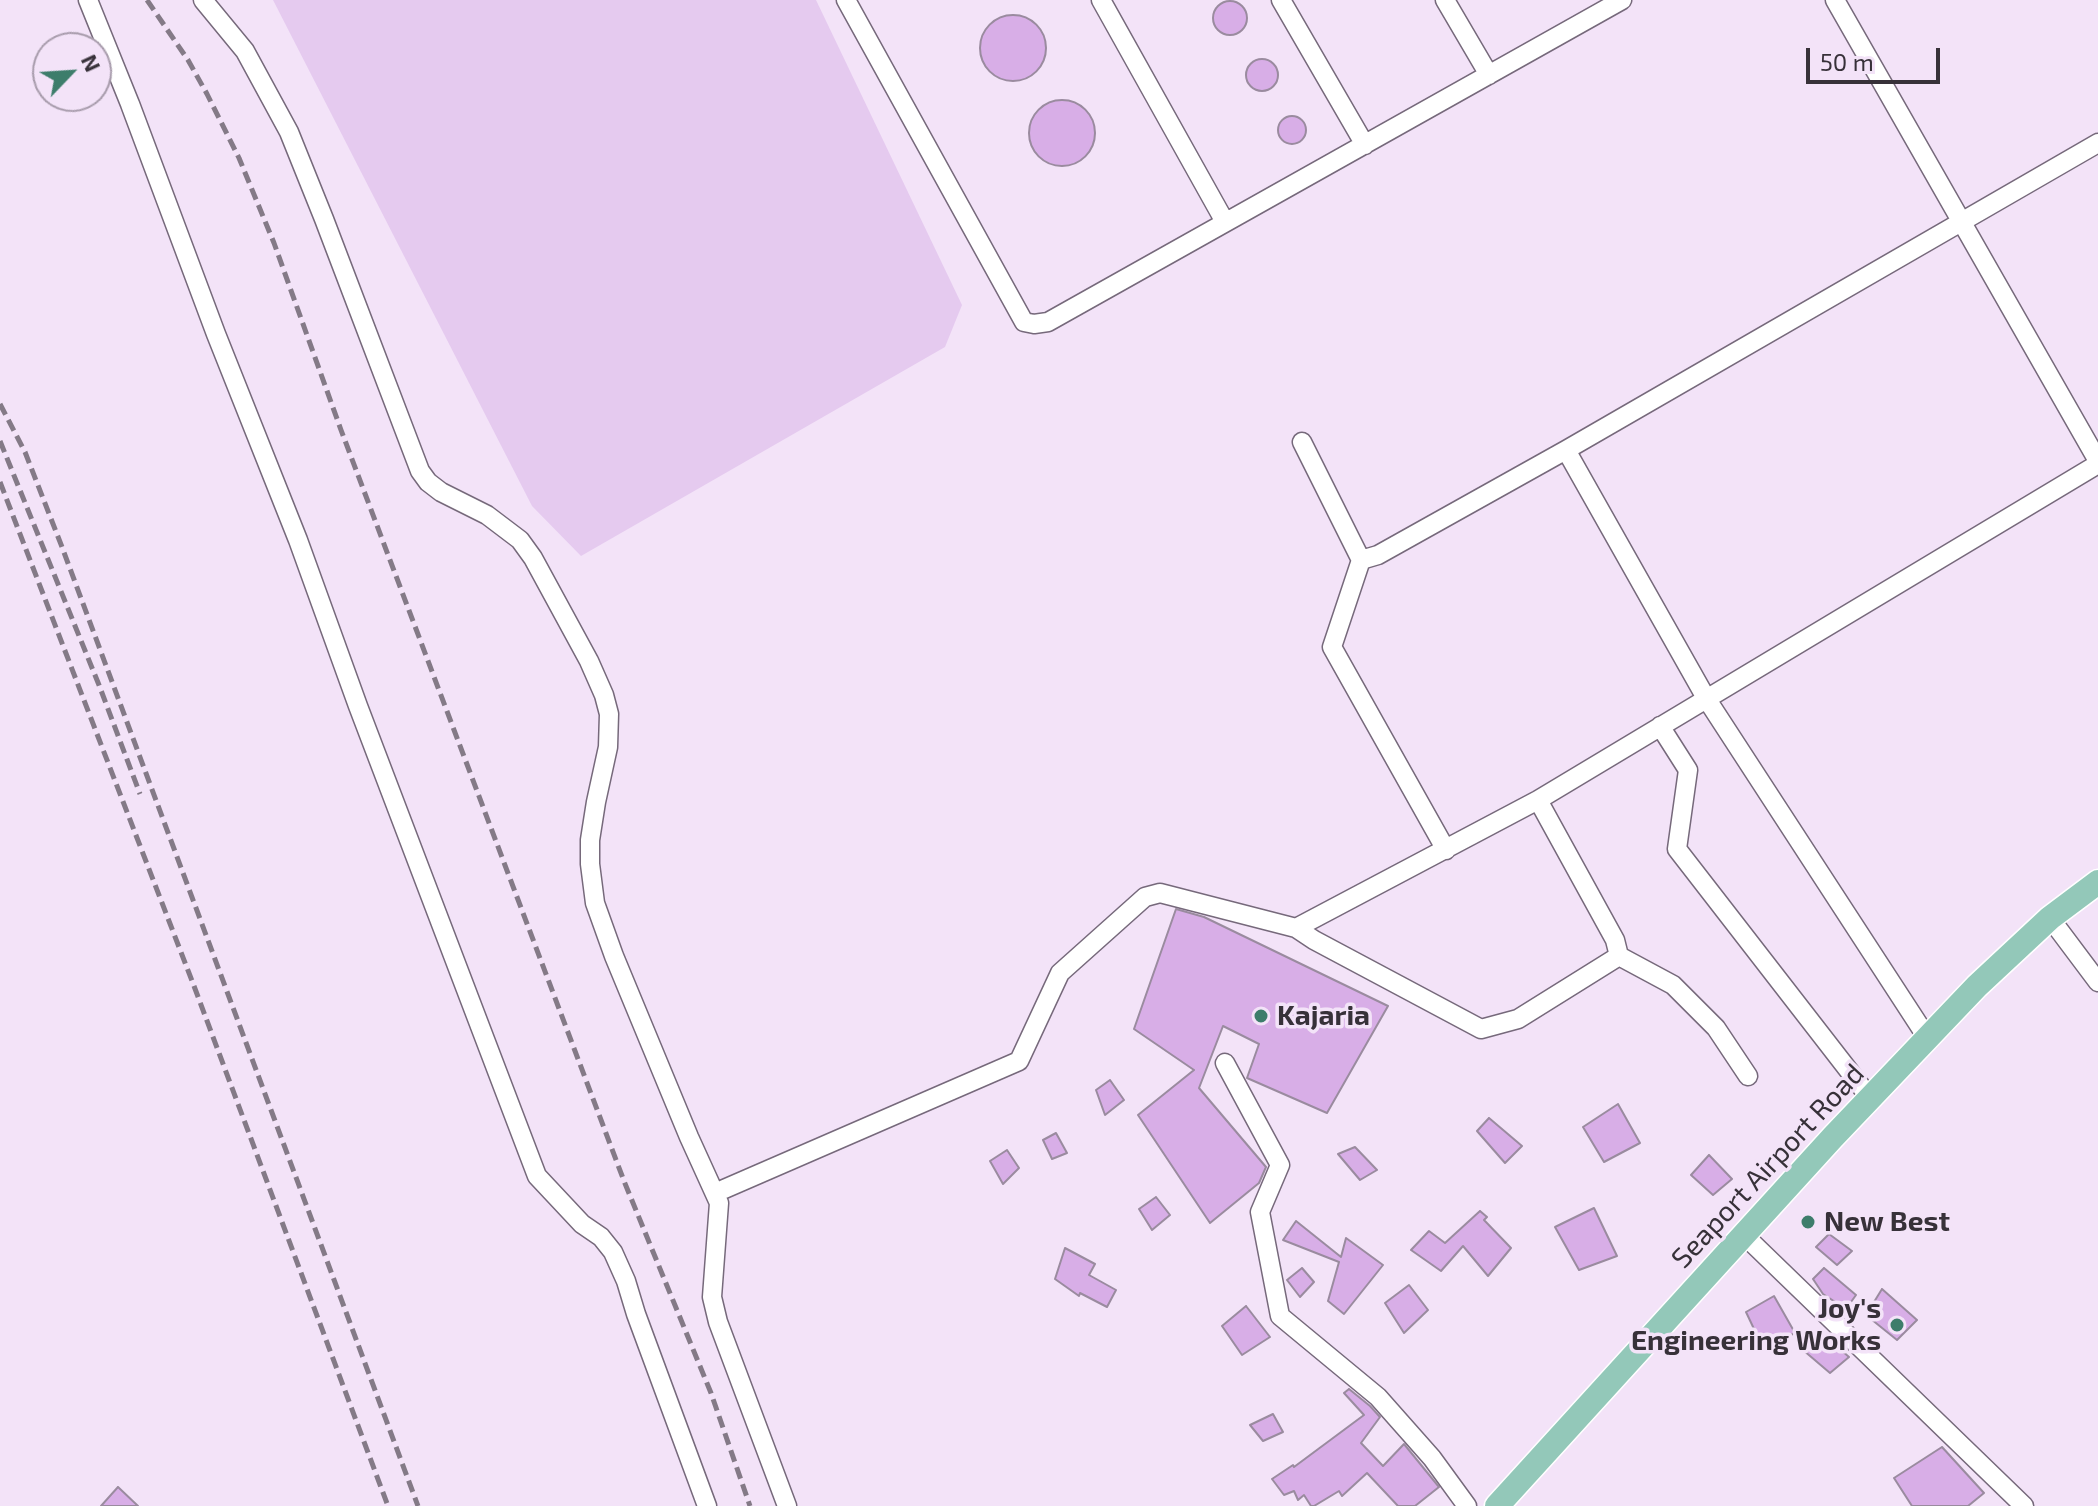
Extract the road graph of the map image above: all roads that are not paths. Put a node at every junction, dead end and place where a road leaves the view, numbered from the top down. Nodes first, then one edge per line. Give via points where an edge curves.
1 (88, 0) edge
2 (203, 0) edge
3 (846, 0) edge
4 (1101, 0) edge
5 (1281, 0) edge
6 (1445, 0) edge
7 (1622, 0) edge
8 (1835, 0) edge
9 (1489, 75) junction
10 (2098, 143) edge
11 (1365, 145) junction
12 (1225, 222) junction
13 (1961, 223) junction
14 (1302, 442) dead end
15 (1566, 450) junction
16 (2098, 462) edge
17 (1361, 560) junction
18 (1706, 698) junction
19 (1660, 726) junction
20 (1538, 800) junction
21 (1446, 850) junction
22 (2098, 882) edge
23 (2050, 918) junction
24 (1296, 928) junction
25 (1619, 956) junction
26 (2098, 982) edge
27 (1928, 1039) junction
28 (1225, 1063) dead end
29 (1748, 1076) dead end
30 (1870, 1098) junction
31 (715, 1193) junction
32 (1744, 1235) junction
33 (707, 1506) edge
34 (787, 1506) edge
35 (1467, 1506) edge
36 (1497, 1506) edge
37 (2024, 1506) edge

1 - 33 street via 537,1176 613,1252
2 - 31 street via 245,51 289,132 420,471 441,492 487,515 520,540 600,685 610,728 590,840 595,903
3 - 12 street via 1024,322 1048,322
4 - 12 street
5 - 11 street
6 - 9 street
7 - 9 street
8 - 13 street
9 - 11 street
10 - 13 street
11 - 12 street
13 - 15 street
13 - 16 street
14 - 17 street
15 - 17 street
15 - 18 street
16 - 18 street
17 - 21 street via 1332,647
18 - 19 street
18 - 27 street
19 - 20 street
19 - 30 street via 1688,770 1677,849
20 - 21 street
20 - 25 street
21 - 24 street
22 - 23 main road, Seaport Airport Road
23 - 26 street
23 - 27 main road, Seaport Airport Road
24 - 25 street via 1481,1029 1518,1019
24 - 31 street via 1160,893 1145,897 1060,973 1019,1061
25 - 29 street via 1673,985 1716,1028
27 - 30 main road, Seaport Airport Road
28 - 35 street via 1280,1165 1260,1212 1280,1316 1378,1397
30 - 32 main road, Seaport Airport Road
31 - 34 street via 719,1203 712,1297
32 - 36 main road, Seaport Airport Road
32 - 37 street

